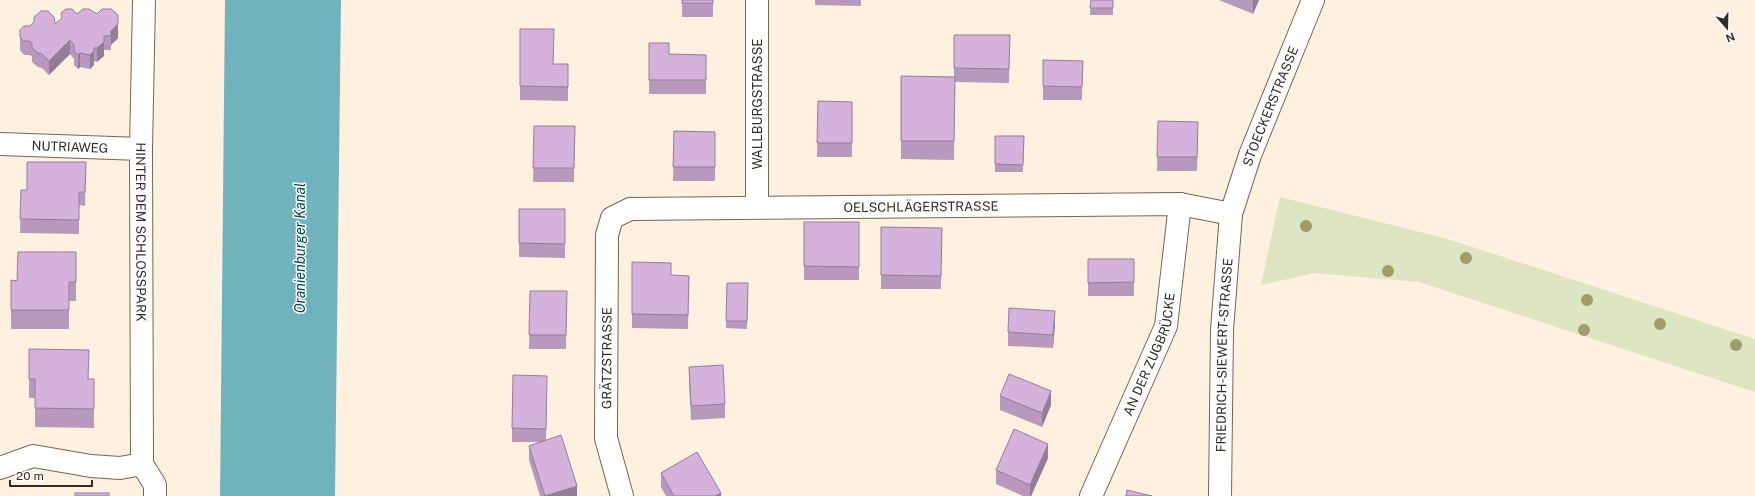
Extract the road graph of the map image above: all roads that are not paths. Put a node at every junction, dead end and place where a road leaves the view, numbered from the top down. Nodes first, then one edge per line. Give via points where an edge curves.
1 (144, 0) edge
2 (757, 0) edge
3 (1313, 0) edge
4 (0, 144) edge
5 (141, 149) junction
6 (1180, 204) junction
7 (757, 207) junction
8 (1231, 214) junction
9 (612, 218) joint
10 (142, 464) junction
11 (0, 468) edge
12 (155, 496) edge
13 (622, 496) edge
14 (1090, 496) edge
15 (1220, 496) edge

1 - 5 street, HINTER DEM SCHLOSSPARK
2 - 7 street, WALLBURGSTRASSE
3 - 8 street, STOECKERSTRASSE via 1250,154
4 - 5 street, NUTRIAWEG
5 - 10 street, HINTER DEM SCHLOSSPARK
6 - 7 street, OELSCHLÄGERSTRASSE
6 - 8 street, OELSCHLÄGERSTRASSE
6 - 14 street, AN DER ZUGBRÜCKE via 1166,326
7 - 9 street, OELSCHLÄGERSTRASSE via 630,209
8 - 15 street, FRIEDRICH-SIEWERT-STRASSE via 1222,330
9 - 13 street, GRÄTZSTRASSE via 607,235 606,438
10 - 11 street via 120,468 91,466 34,456
10 - 12 street via 155,485

